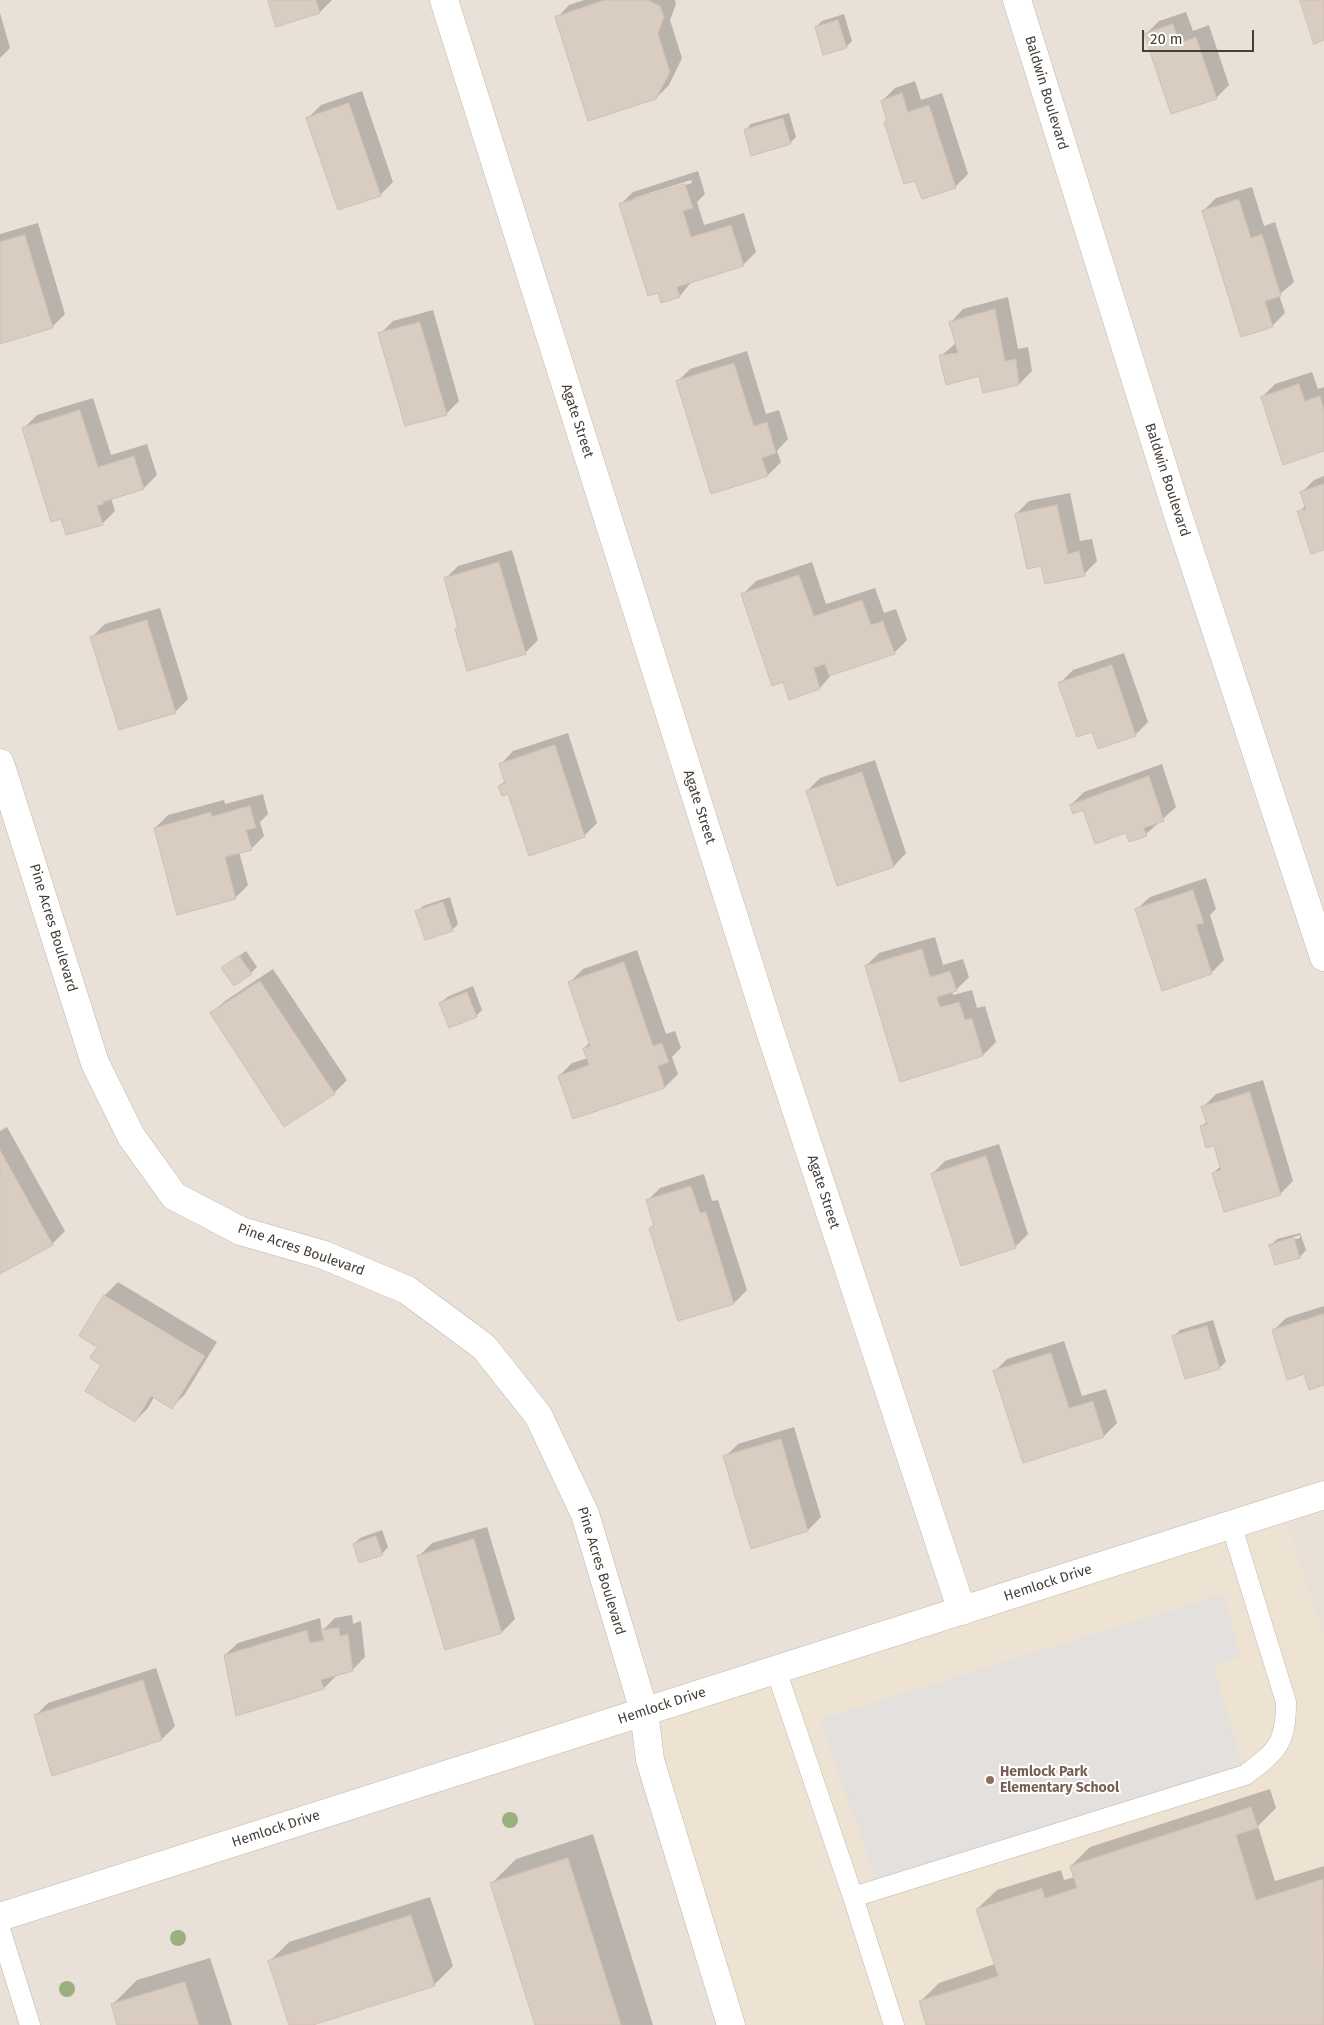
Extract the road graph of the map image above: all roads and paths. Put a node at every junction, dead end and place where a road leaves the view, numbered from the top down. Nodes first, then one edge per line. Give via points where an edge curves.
1 (444, 0) edge
2 (1017, 0) edge
3 (0, 763) edge
4 (1324, 957) edge
5 (1324, 1495) edge
6 (1231, 1524) junction
7 (962, 1611) junction
8 (776, 1670) junction
9 (644, 1711) junction
10 (853, 1897) junction
11 (0, 1917) edge
12 (0, 1929) edge
13 (30, 2025) edge
14 (731, 2025) edge
15 (894, 2025) edge

1 - 7 street, Agate Street via 770,1031
2 - 4 street, Baldwin Boulevard via 1178,515
3 - 9 street, Pine Acres Boulevard via 95,1064 131,1136 174,1196 241,1231 324,1255 407,1290 484,1347 538,1415 585,1514
5 - 6 street, Hemlock Drive
6 - 7 street, Hemlock Drive
6 - 10 lane via 1286,1702 1286,1728 1272,1755 1245,1775
7 - 8 street, Hemlock Drive
8 - 9 street, Hemlock Drive
8 - 10 lane
9 - 11 street, Hemlock Drive
9 - 14 street, Pine Acres Boulevard via 650,1760
10 - 15 lane
12 - 13 lane

